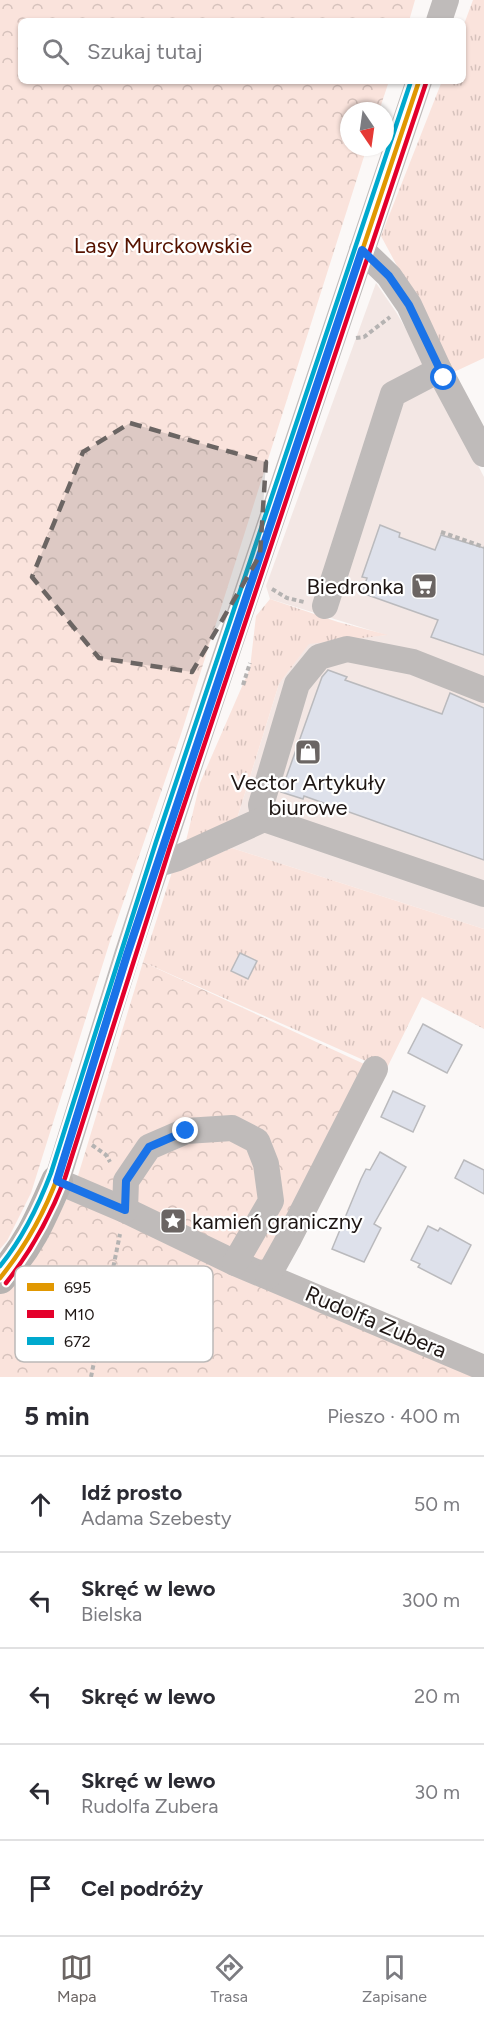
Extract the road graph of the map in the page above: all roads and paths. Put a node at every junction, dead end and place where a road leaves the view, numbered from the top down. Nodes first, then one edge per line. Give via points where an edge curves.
1 (446, 0) edge
2 (440, 18) edge
3 (418, 84) edge
4 (362, 250) junction
5 (396, 312) dead end
6 (350, 340) dead end
7 (439, 370) junction
8 (484, 454) edge
9 (441, 532) dead end
10 (484, 547) edge
11 (266, 586) dead end
12 (287, 598) dead end
13 (325, 606) dead end
14 (484, 690) edge
15 (264, 819) junction
16 (158, 864) junction
17 (484, 894) edge
18 (375, 1069) dead end
19 (57, 1181) junction
20 (125, 1210) junction
21 (235, 1263) junction
22 (114, 1266) edge
23 (268, 1276) junction
24 (0, 1278) edge
25 (94, 1362) edge
26 (484, 1368) edge
27 (91, 1377) edge

1 - 2 street
3 - 4 street
4 - 7 street via 389,276 409,305
4 - 16 street
5 - 6 path via 364,336
7 - 8 street
7 - 13 street via 393,394
9 - 10 path
11 - 12 path
14 - 15 street via 413,662 347,649 319,657 297,684 261,805
15 - 16 street
15 - 17 street
16 - 19 street
18 - 23 street
19 - 20 street, Rudolfa Zubera
19 - 24 main road via 35,1232
20 - 21 street, Rudolfa Zubera
20 - 21 street via 126,1181 149,1147 186,1131 232,1128 257,1141 266,1164 271,1201
20 - 22 path
21 - 23 street, Rudolfa Zubera
23 - 26 street, Rudolfa Zubera
25 - 27 path

